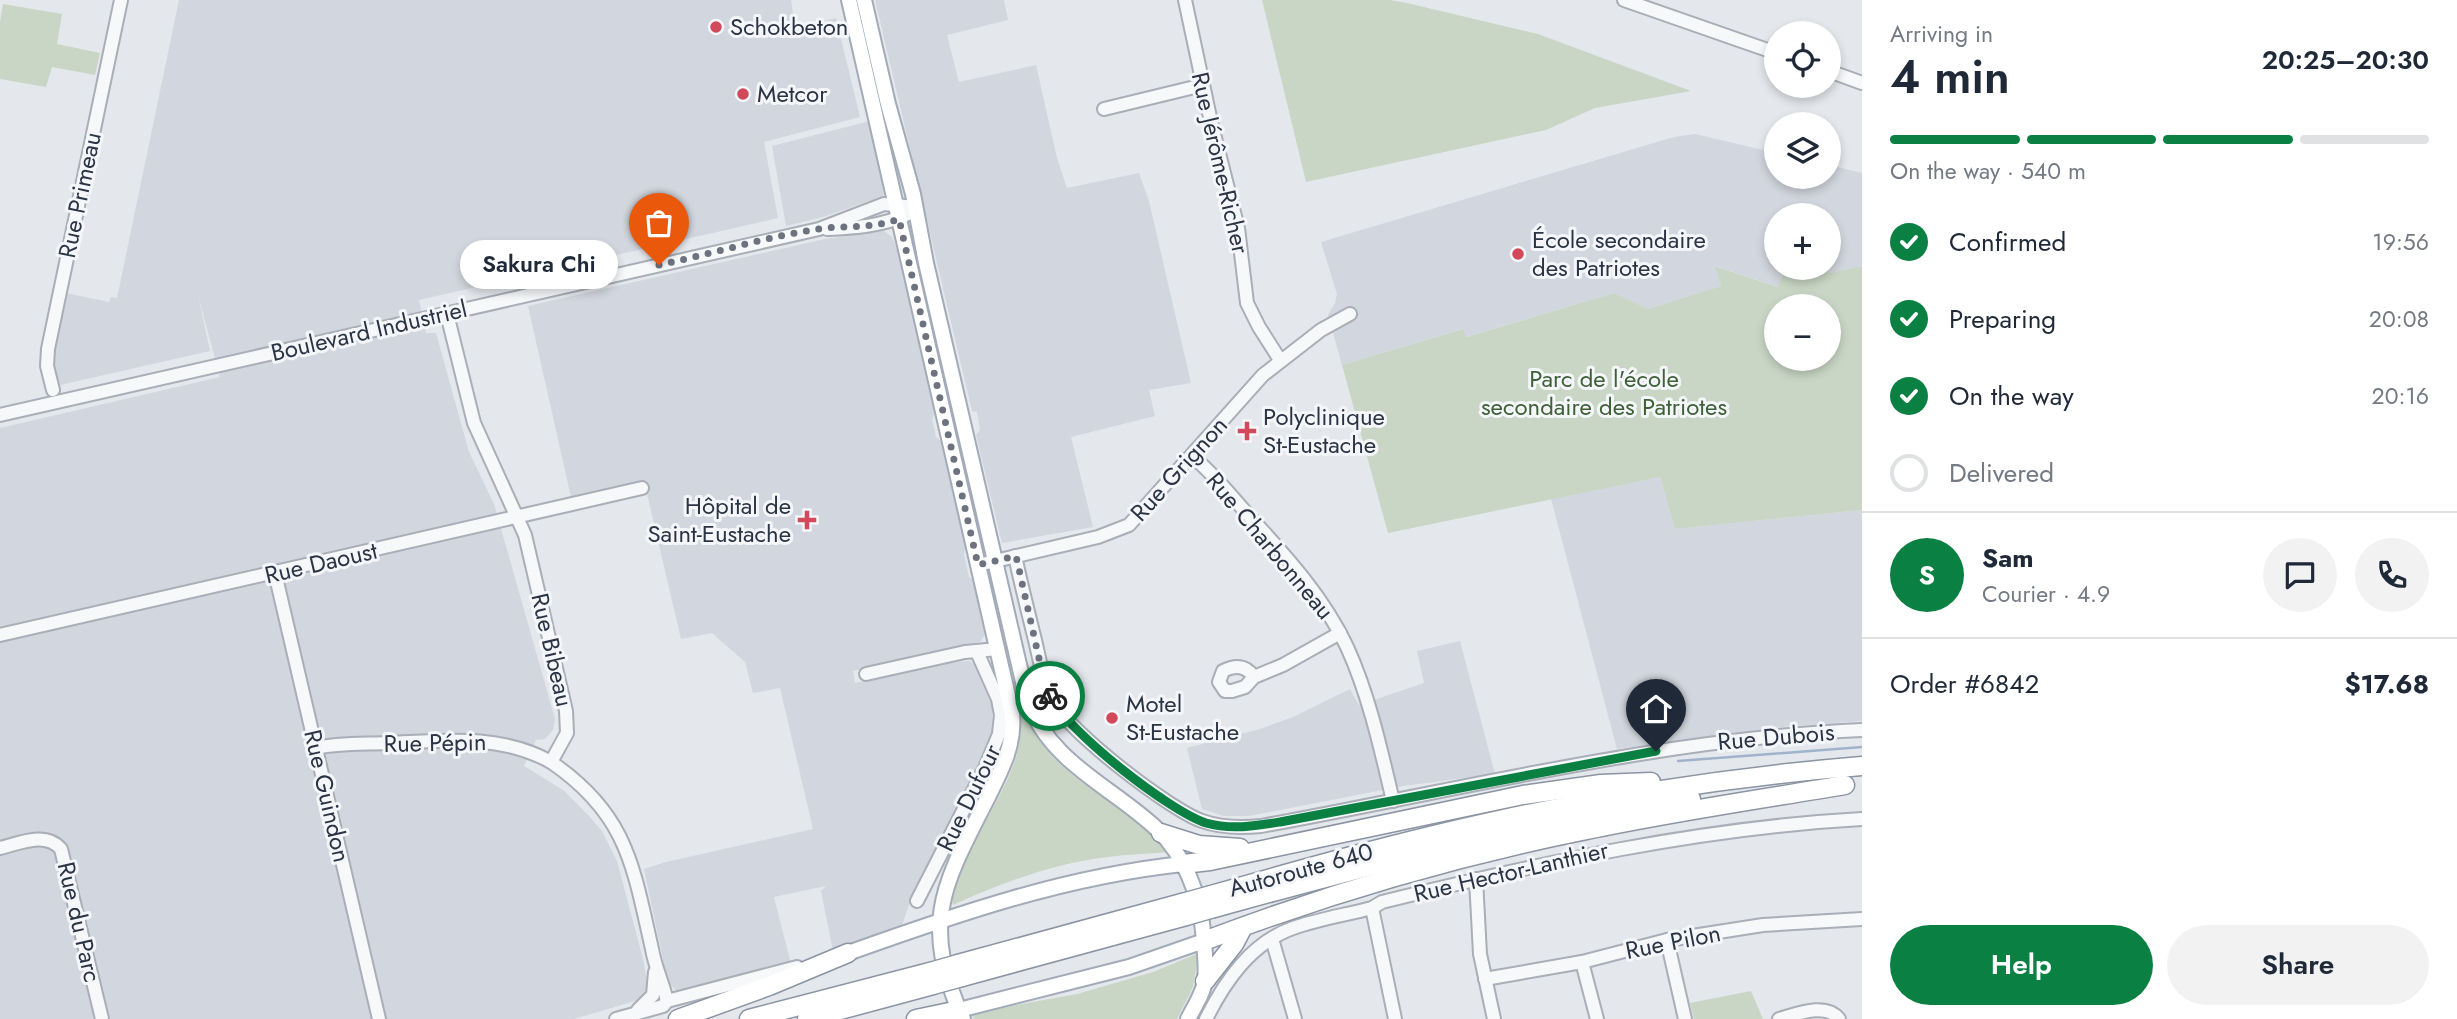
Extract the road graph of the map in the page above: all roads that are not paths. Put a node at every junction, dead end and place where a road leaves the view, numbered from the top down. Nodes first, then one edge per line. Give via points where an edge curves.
1 (121, 0) edge
2 (849, 0) edge
3 (864, 0) edge
4 (1185, 0) edge
5 (1624, 0) edge
6 (1641, 0) edge
7 (1764, 43) edge
8 (1764, 49) edge
9 (1841, 69) edge
10 (1841, 75) edge
11 (1862, 76) edge
12 (1862, 83) edge
13 (1203, 85) junction
14 (1104, 109) dead end
15 (915, 209) junction
16 (897, 211) junction
17 (820, 229) junction
18 (447, 314) junction
19 (1350, 314) dead end
20 (1280, 360) junction
21 (53, 390) dead end
22 (0, 415) edge
23 (1192, 456) junction
24 (642, 488) dead end
25 (517, 518) junction
26 (1016, 556) junction
27 (995, 561) junction
28 (978, 565) junction
29 (275, 573) junction
30 (1340, 633) junction
31 (0, 635) edge
32 (998, 649) junction
33 (977, 652) junction
34 (866, 674) dead end
35 (1254, 677) dead end
36 (1862, 730) edge
37 (315, 748) junction
38 (551, 762) junction
39 (1862, 766) edge
40 (1746, 778) junction
41 (1853, 784) edge
42 (1392, 801) junction
43 (1862, 819) edge
44 (1161, 833) junction
45 (0, 848) edge
46 (1261, 849) junction
47 (1183, 864) junction
48 (1476, 879) junction
49 (917, 901) dead end
50 (1213, 902) junction
51 (1372, 908) junction
52 (1862, 919) edge
53 (939, 921) junction
54 (1243, 928) junction
55 (1272, 939) junction
56 (1667, 940) junction
57 (1204, 942) junction
58 (848, 953) junction
59 (1582, 962) junction
60 (655, 963) junction
61 (931, 978) junction
62 (1485, 979) junction
63 (1205, 981) junction
64 (667, 1001) junction
65 (961, 1014) edge
66 (632, 1015) junction
67 (102, 1019) edge
68 (379, 1019) edge
69 (616, 1019) edge
70 (678, 1019) edge
71 (749, 1019) edge
72 (807, 1019) edge
73 (916, 1019) edge
74 (1188, 1019) edge
75 (1206, 1019) edge
76 (1294, 1019) edge
77 (1395, 1019) edge
78 (1494, 1019) edge
79 (1597, 1019) edge
80 (1685, 1019) edge
81 (1779, 1019) edge
82 (1839, 1019) edge

1 - 21 street, Rue Primeau via 48,349
2 - 16 main road
3 - 15 main road
4 - 13 street, Rue Jérôme-Richer
5 - 8 street
6 - 7 street
9 - 11 street
10 - 12 street
13 - 14 street
13 - 20 street, Rue Jérôme-Richer via 1238,228 1247,303
15 - 16 street, Boulevard Industriel
15 - 27 main road
16 - 17 street, Boulevard Industriel via 880,205
16 - 17 street, Boulevard Industriel via 890,222
16 - 28 main road
17 - 18 street, Boulevard Industriel
18 - 22 street, Boulevard Industriel
18 - 25 street, Rue Bibeau via 474,423
19 - 20 street, Rue Grignon
20 - 23 street, Rue Grignon
23 - 26 street, Rue Grignon via 1126,527
23 - 30 street, Rue Charbonneau via 1284,555
24 - 25 street, Rue Daoust
25 - 29 street, Rue Daoust
25 - 38 street, Rue Bibeau via 525,535 568,719 566,736
26 - 27 street, Rue Grignon
26 - 42 street, Rue Dubois via 1045,682 1061,715 1105,755 1180,811 1209,824 1241,828
27 - 28 street, Rue Grignon
27 - 44 main road via 1023,684 1041,729 1079,770
28 - 32 main road
29 - 31 street, Rue Daoust
29 - 37 street, Rue Guindon
30 - 35 street
30 - 42 street, Rue Charbonneau via 1365,697
32 - 33 street
32 - 53 main road via 1012,714 1010,744 951,872
33 - 34 street
33 - 49 street, Rue Dufour via 998,699 999,734
36 - 42 street, Rue Dubois via 1646,753
37 - 38 street, Rue Pépin via 480,740 513,746
37 - 68 street, Rue Guindon
38 - 60 street via 592,795 620,836 633,868
39 - 40 highway, Autoroute 640
40 - 46 highway via 1559,789
40 - 50 highway, Autoroute 640 via 1501,819 1406,842
41 - 50 highway, Autoroute 640 via 1692,799 1521,828
41 - 54 highway via 1532,841 1391,878
43 - 48 street, Rue Hector-Lanthier via 1666,839
44 - 46 highway via 1199,845
44 - 47 main road
45 - 67 street, Rue du Parc via 44,839 61,849
46 - 47 highway
47 - 53 main road via 1050,888
47 - 57 main road via 1198,902
48 - 51 street, Rue Hector-Lanthier
48 - 62 street
50 - 61 highway, Autoroute 640, bridge
51 - 55 street, Rue Hector-Lanthier via 1294,928
51 - 77 street
52 - 56 street, Rue Pilon via 1763,926
53 - 58 main road
53 - 65 main road via 941,959
54 - 57 highway
54 - 63 highway
55 - 75 street, Rue Hector-Lanthier via 1231,975
55 - 76 street
56 - 59 street, Rue Pilon
56 - 80 street
57 - 63 main road
57 - 65 main road via 1122,970
58 - 64 street
58 - 70 highway
59 - 62 street, Rue Pilon
59 - 79 street
60 - 64 street
60 - 66 street via 653,995
61 - 71 highway, Autoroute 640
61 - 72 highway, Autoroute 640
62 - 78 street
63 - 74 main road
64 - 66 street
65 - 73 highway
66 - 69 street
81 - 82 street via 1826,1010

